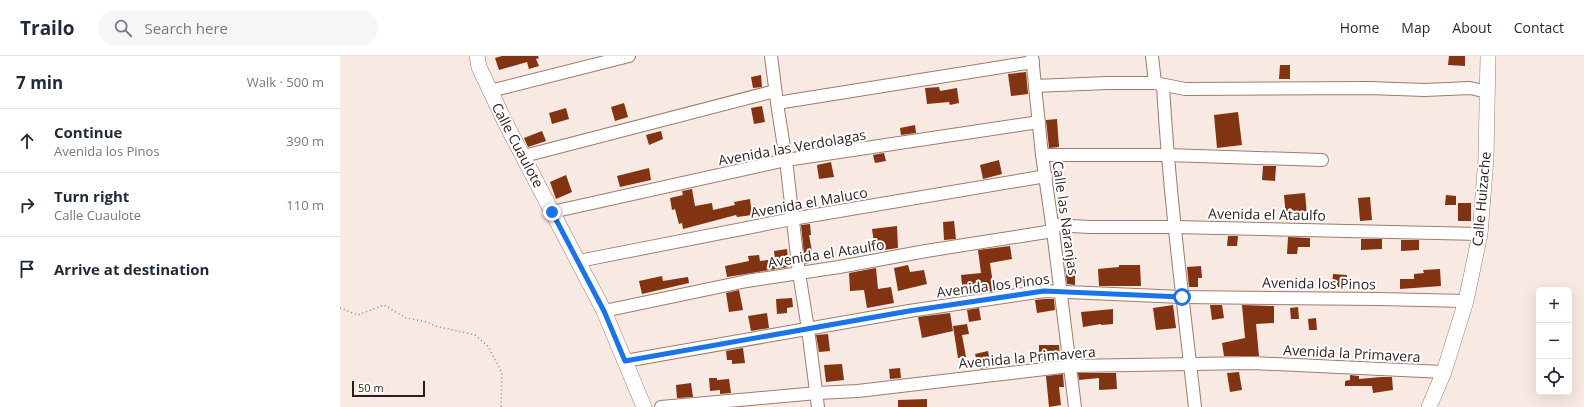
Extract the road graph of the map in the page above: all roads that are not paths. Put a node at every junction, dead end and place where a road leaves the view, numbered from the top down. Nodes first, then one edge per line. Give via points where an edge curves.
1 (477, 56) edge
2 (630, 56) edge
3 (771, 56) edge
4 (1152, 56) edge
5 (1488, 56) edge
6 (1033, 59) edge
7 (1159, 84) junction
8 (1035, 86) junction
9 (490, 91) junction
10 (1488, 92) junction
11 (776, 97) junction
12 (1039, 122) junction
13 (1042, 155) junction
14 (1167, 155) junction
15 (524, 156) junction
16 (786, 160) junction
17 (1322, 160) dead end
18 (1046, 176) junction
19 (552, 212) junction
20 (792, 219) junction
21 (1175, 227) junction
22 (1053, 228) junction
23 (1480, 234) junction
24 (579, 261) junction
25 (799, 273) junction
26 (1061, 292) junction
27 (1182, 297) junction
28 (1466, 301) junction
29 (604, 311) junction
30 (808, 329) junction
31 (625, 361) junction
32 (1190, 364) junction
33 (1070, 366) junction
34 (1444, 372) junction
35 (817, 393) junction
36 (644, 407) edge
37 (661, 407) edge
38 (818, 407) edge
39 (1075, 407) edge
40 (1195, 407) edge
41 (1429, 407) edge

1 - 9 street, Calle Cuaulote
2 - 9 street
3 - 11 street
4 - 7 street
5 - 10 street, Calle Huizache
6 - 8 street, Calle las Naranjas
6 - 11 street
7 - 8 street
7 - 10 street via 1185,89 1470,88
7 - 14 street
8 - 12 street, Calle las Naranjas
9 - 15 street, Calle Cuaulote
10 - 23 street, Calle Huizache
11 - 15 street
11 - 16 street
12 - 13 street, Calle las Naranjas
12 - 16 street, Avenida las Verdolagas
13 - 14 street
13 - 18 street, Calle las Naranjas
14 - 17 street
14 - 21 street
15 - 19 street, Calle Cuaulote
16 - 19 street, Avenida las Verdolagas
16 - 20 street
18 - 20 street, Avenida el Maluco
18 - 22 street, Calle las Naranjas
19 - 24 street, Calle Cuaulote
20 - 24 street, Avenida el Maluco
20 - 25 street
21 - 22 street, Avenida el Ataulfo
21 - 23 street, Avenida el Ataulfo
21 - 27 street
22 - 25 street, Avenida el Ataulfo
22 - 26 street, Calle las Naranjas
23 - 28 street, Calle Huizache
24 - 29 street, Calle Cuaulote
25 - 29 street, Avenida el Ataulfo via 747,281
25 - 30 street
26 - 27 street, Avenida los Pinos
26 - 30 street, Avenida los Pinos via 1044,291 960,303
26 - 33 street, Calle las Naranjas
27 - 28 street, Avenida los Pinos
27 - 32 street
28 - 34 street, Calle Huizache
29 - 31 street, Calle Cuaulote
30 - 31 street, Avenida los Pinos
30 - 35 street
31 - 36 street, Calle Cuaulote
32 - 33 street, Avenida la Primavera
32 - 34 street, Avenida la Primavera via 1252,363
32 - 40 street
33 - 35 street, Avenida la Primavera via 858,391
33 - 39 street, Calle las Naranjas
34 - 41 street, Calle Huizache
35 - 37 street, Avenida la Primavera
35 - 38 street

